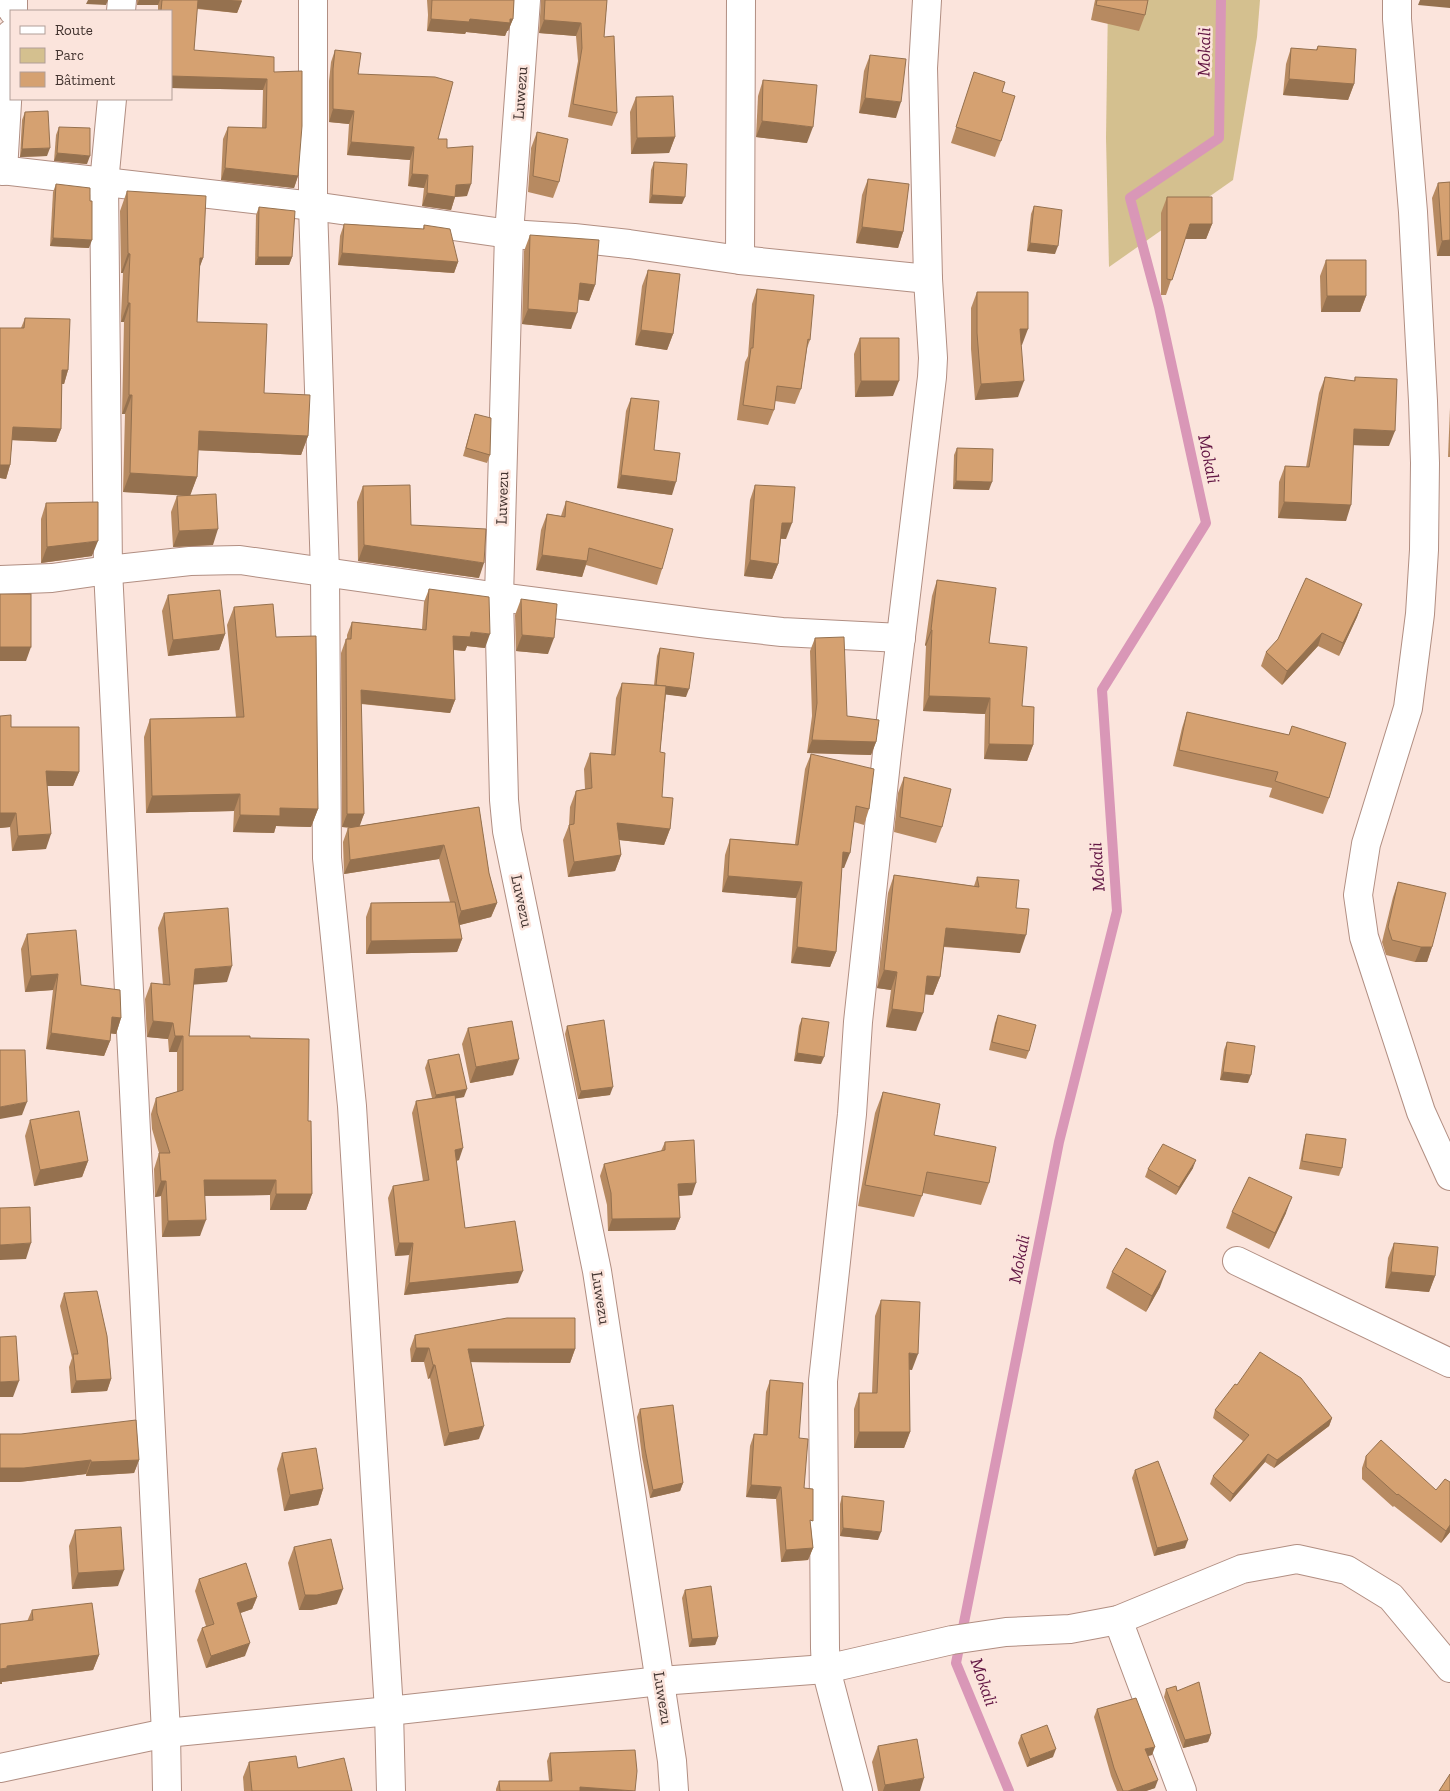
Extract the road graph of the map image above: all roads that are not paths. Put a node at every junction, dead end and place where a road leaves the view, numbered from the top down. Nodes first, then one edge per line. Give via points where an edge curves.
1 (313, 0) edge
2 (526, 0) edge
3 (741, 0) edge
4 (927, 0) edge
5 (1397, 0) edge
6 (10, 48) edge
7 (112, 100) edge
8 (1, 170) edge
9 (104, 183) junction
10 (313, 206) junction
11 (509, 234) junction
12 (740, 260) junction
13 (928, 279) junction
14 (108, 570) junction
15 (325, 573) junction
16 (0, 580) edge
17 (499, 597) junction
18 (901, 638) junction
19 (1450, 1176) edge
20 (1237, 1262) dead end
21 (1450, 1363) edge
22 (1118, 1620) junction
23 (1450, 1668) edge
24 (826, 1669) junction
25 (660, 1681) junction
26 (389, 1711) junction
27 (166, 1733) junction
28 (0, 1768) edge
29 (167, 1791) edge
30 (391, 1791) edge
31 (674, 1791) edge
32 (858, 1791) edge
33 (1182, 1791) edge

1 - 10 street
2 - 11 street, Luwezu
3 - 12 street
4 - 13 street via 923,68
5 - 19 street via 1423,401 1424,550 1408,708 1366,844 1358,895 1364,937 1421,1112
6 - 8 street
7 - 9 street
8 - 9 street
9 - 10 street
9 - 14 street
10 - 11 street
10 - 15 street
11 - 12 street via 629,244
11 - 17 street, Luwezu
12 - 13 street
13 - 18 street via 932,377
14 - 15 street via 190,561 240,560
14 - 16 street via 52,578
14 - 27 street
15 - 17 street
15 - 26 street via 327,858 352,1106
17 - 18 street via 782,632
17 - 25 street, Luwezu via 507,830 597,1270
18 - 24 street via 860,1003 852,1114 823,1381
20 - 21 street
22 - 23 street via 1242,1569 1297,1559 1347,1570 1391,1597
22 - 24 street via 1070,1629 1006,1632 952,1640
22 - 33 street
24 - 25 street
24 - 32 street
25 - 26 street
25 - 31 street, Luwezu
26 - 27 street
26 - 30 street
27 - 28 street
27 - 29 street

